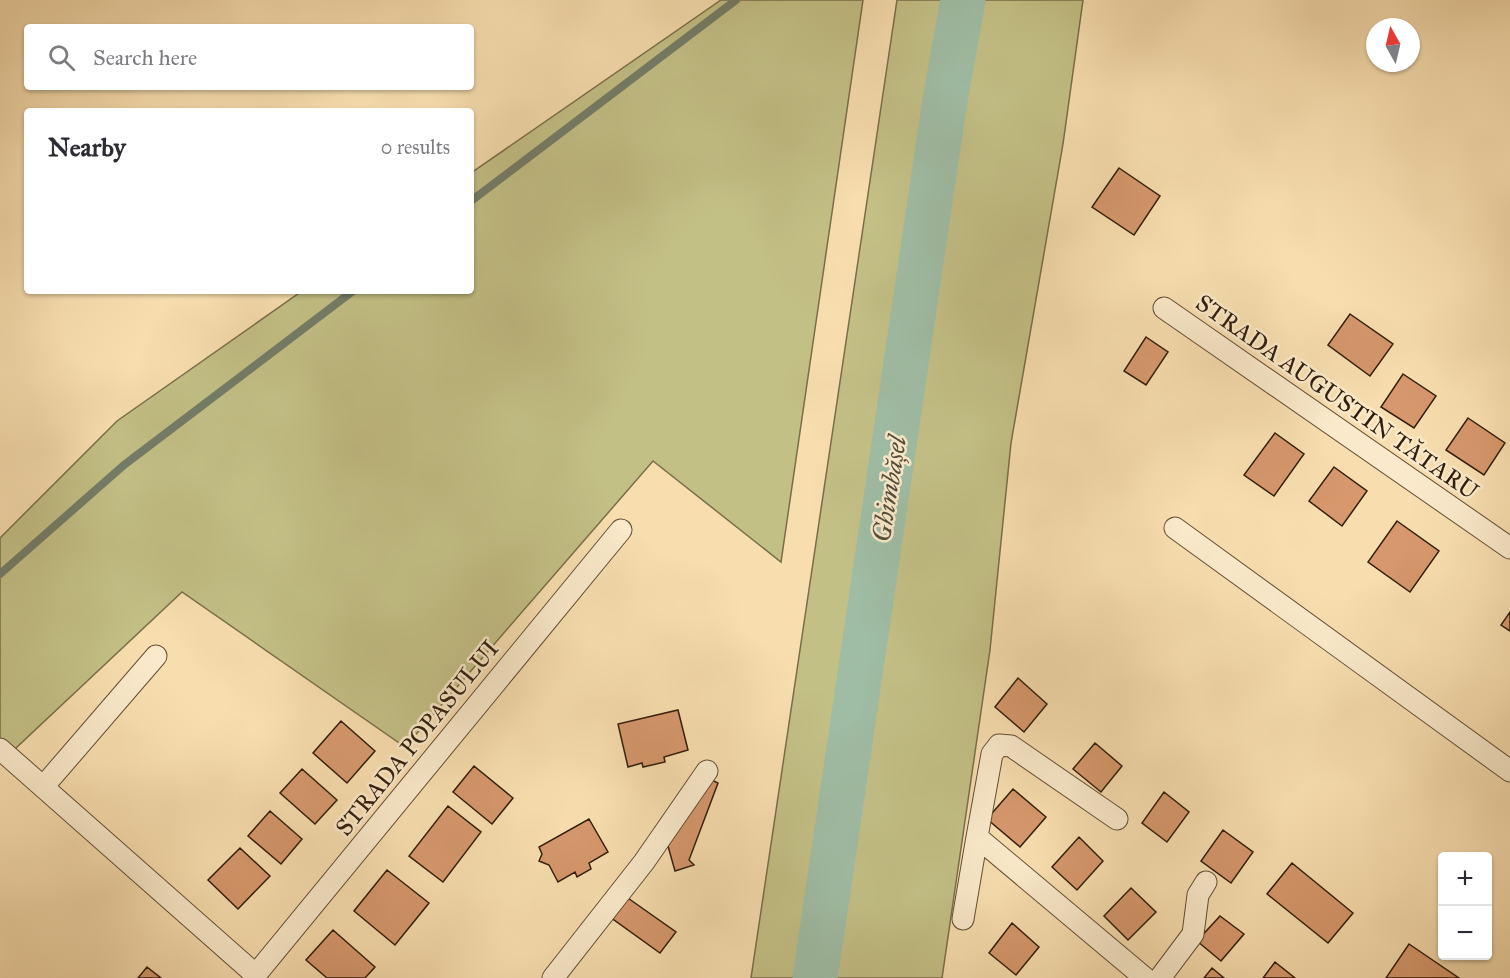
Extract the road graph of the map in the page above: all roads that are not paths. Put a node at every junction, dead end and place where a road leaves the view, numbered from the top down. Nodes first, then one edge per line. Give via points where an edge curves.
1 (1164, 308) dead end
2 (1175, 528) dead end
3 (621, 530) dead end
4 (1510, 548) edge
5 (156, 656) dead end
6 (0, 750) edge
7 (707, 771) dead end
8 (1510, 771) edge
9 (44, 788) junction
10 (1117, 819) dead end
11 (977, 837) junction
12 (1206, 882) dead end
13 (963, 920) dead end
14 (255, 976) edge
15 (553, 978) edge
16 (1145, 978) edge
17 (1160, 978) edge

1 - 4 street, STRADA AUGUSTIN TĂTARU
2 - 8 street
3 - 14 street, STRADA POPASULUI
5 - 9 street
6 - 9 street
7 - 15 street via 644,862
9 - 14 street
10 - 11 street via 1011,746 999,745 992,754
11 - 13 street
11 - 16 street
12 - 17 street via 1198,895 1193,934

